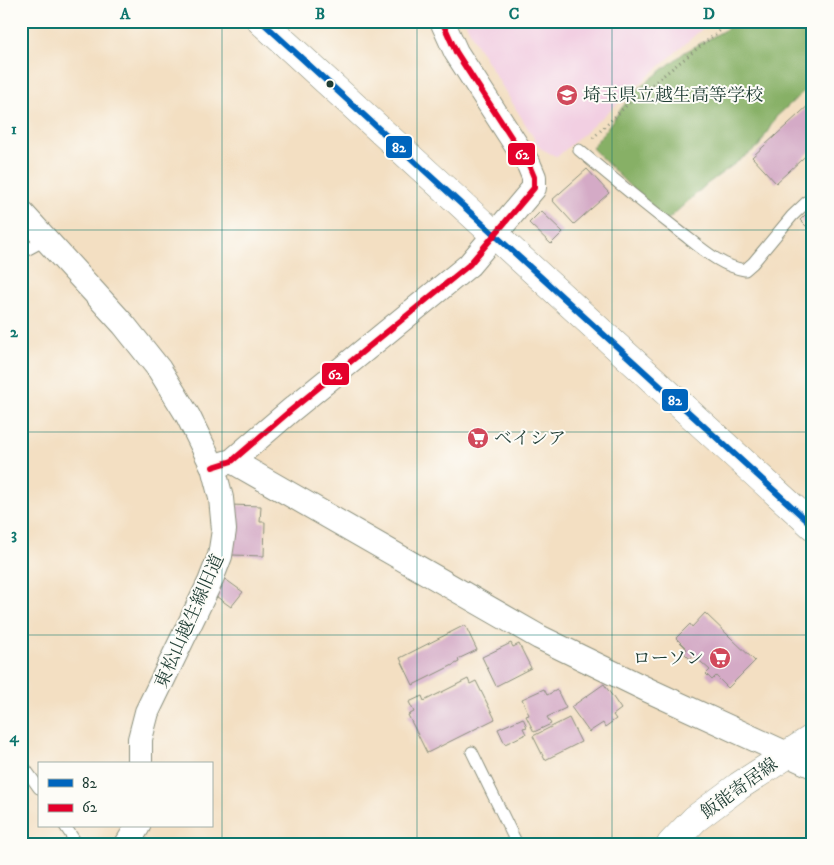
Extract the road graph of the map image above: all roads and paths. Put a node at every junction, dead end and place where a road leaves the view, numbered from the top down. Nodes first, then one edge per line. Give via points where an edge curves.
1 (261, 21) edge
2 (442, 21) edge
3 (732, 21) edge
4 (579, 150) joint
5 (813, 196) edge
6 (21, 212) edge
7 (495, 235) junction
8 (45, 240) junction
9 (21, 253) edge
10 (223, 464) junction
11 (813, 526) edge
12 (813, 738) edge
13 (472, 752) dead end
14 (787, 754) junction
15 (140, 762) edge
16 (21, 763) edge
17 (813, 766) edge
18 (38, 787) edge
19 (66, 828) edge
20 (137, 828) edge
21 (77, 844) edge
22 (127, 844) edge
23 (517, 844) edge
24 (671, 844) edge

1 - 7 main road
2 - 7 street via 456,52 507,129 534,177 534,188
3 - 4 path via 630,102
4 - 5 lane via 714,258 733,268 745,270 753,263
6 - 8 street, 東松山越生線旧道
7 - 10 street via 469,265
7 - 11 main road
8 - 9 lane
8 - 10 street, 東松山越生線旧道 via 124,325 159,369
10 - 14 street via 539,637
10 - 15 street, 東松山越生線旧道 via 221,498 224,530 220,556 147,712 140,738
12 - 14 main road, 飯能寄居線
13 - 23 lane
14 - 17 street
14 - 24 main road, 飯能寄居線 via 696,819
16 - 18 lane
19 - 21 lane
20 - 22 street

